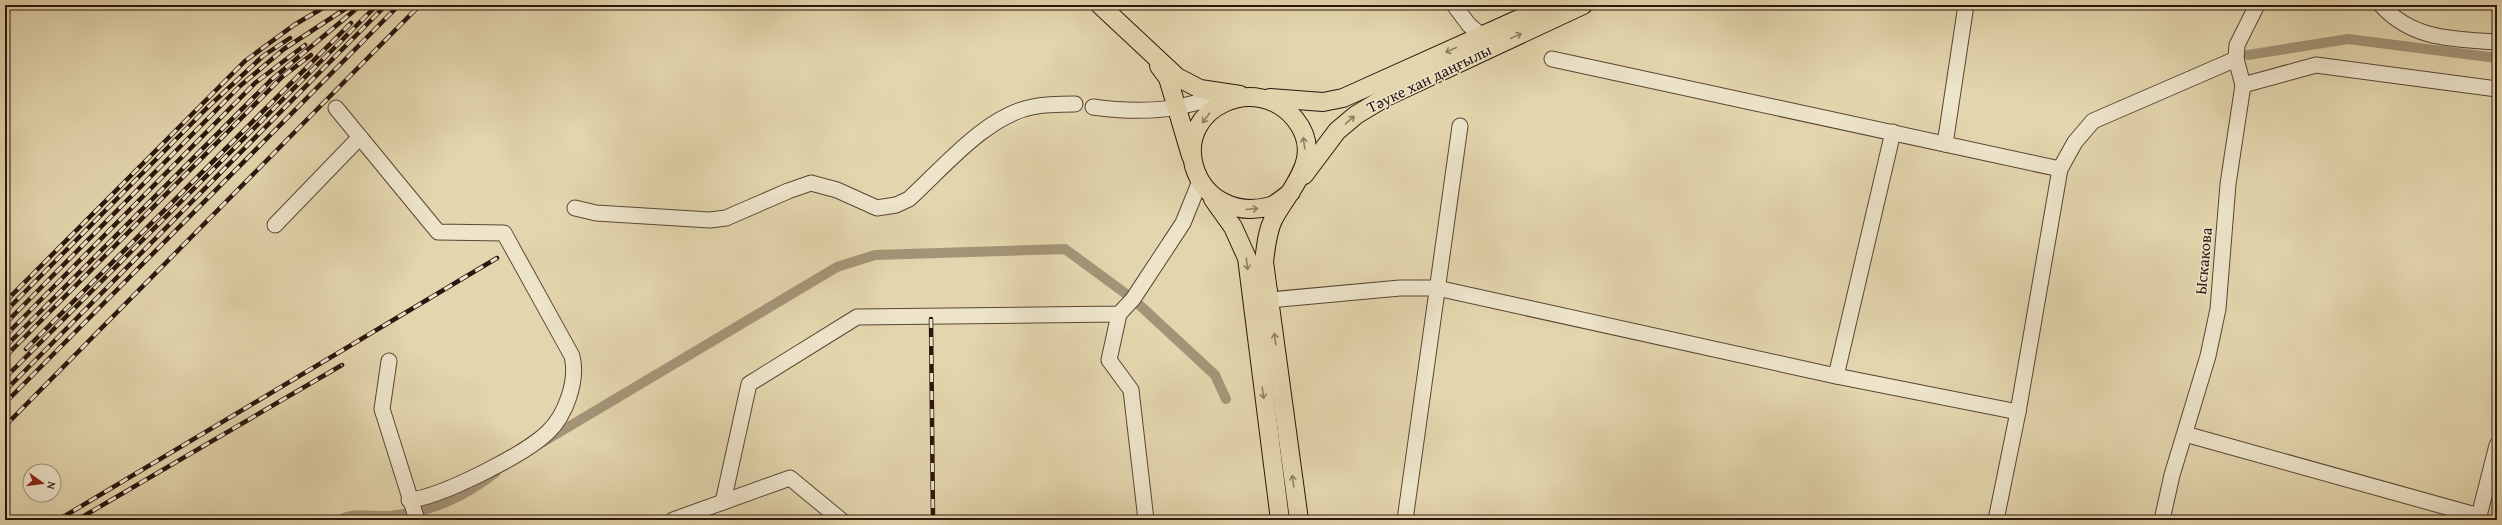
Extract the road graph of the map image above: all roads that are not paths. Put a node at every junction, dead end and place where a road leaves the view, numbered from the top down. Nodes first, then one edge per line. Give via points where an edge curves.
1 (1100, 5) edge
2 (1454, 5) edge
3 (1550, 5) edge
4 (1583, 5) edge
5 (1966, 5) edge
6 (2257, 5) edge
7 (2381, 5) edge
8 (1482, 36) junction
9 (2497, 42) edge
10 (1152, 56) junction
11 (1552, 59) dead end
12 (2236, 59) junction
13 (2243, 85) junction
14 (1383, 89) junction
15 (2497, 89) edge
16 (1246, 97) junction
17 (1074, 104) dead end
18 (1093, 107) dead end
19 (1176, 107) junction
20 (336, 108) dead end
21 (1460, 126) dead end
22 (1893, 132) junction
23 (360, 137) junction
24 (1945, 144) junction
25 (2060, 169) junction
26 (1201, 180) junction
27 (1295, 187) junction
28 (575, 208) dead end
29 (275, 225) dead end
30 (1438, 288) junction
31 (1269, 300) junction
32 (1119, 314) junction
33 (389, 361) dead end
34 (1836, 376) junction
35 (2018, 412) junction
36 (2185, 434) junction
37 (2497, 445) edge
38 (409, 500) junction
39 (723, 502) junction
40 (2479, 518) edge
41 (417, 520) edge
42 (673, 520) edge
43 (841, 520) edge
44 (1146, 520) edge
45 (1280, 520) edge
46 (1298, 520) edge
47 (1405, 520) edge
48 (1996, 520) edge
49 (2162, 520) edge

1 - 10 main road
2 - 8 street via 1469,25
3 - 8 main road, Тәуке хан даңғылы
14 -> 4 main road, Тәуке хан даңғылы
5 - 24 street
6 - 12 street, Ыскакова via 2237,46
7 - 9 street via 2406,27 2430,36
8 -> 14 main road, Тәуке хан даңғылы
10 - 16 main road via 1177,77 1200,89
10 - 19 main road via 1168,78
11 - 22 street
12 - 13 street, Ыскакова
12 - 25 street via 2093,120 2075,142
13 - 15 street via 2316,64
13 - 36 street, Ыскакова via 2228,184 2218,309 2208,356
14 - 16 main road, Тәуке хан даңғылы via 1323,102
27 -> 14 main road, Тәуке хан даңғылы via 1337,131
16 - 19 street via 1214,98
16 -> 26 main road via 1226,101 1211,112 1199,127 1193,145
27 -> 16 main road via 1306,161 1305,140 1296,120 1280,105
17 - 28 street via 1031,107 1012,114 984,130 909,199 896,205 877,208 837,190 811,183 726,218 710,220 596,213
18 - 19 street via 1121,111
19 - 26 main road
20 - 23 street
21 - 30 street
22 - 24 street
22 - 34 street
23 - 29 street
23 - 38 street via 438,232 504,233 572,356 574,366 574,377 565,404 548,433 488,471 423,499
24 - 25 street
25 - 35 street
26 -> 27 main road via 1228,206 1250,210 1272,205
26 - 32 street via 1183,223 1133,299
26 -> 45 main road via 1234,227 1247,258
27 - 31 main road via 1273,219 1266,240 1264,262
30 - 31 street via 1400,288
30 - 34 street
30 - 47 street
46 -> 31 main road
32 - 39 street via 857,316 749,384
32 - 44 street via 1108,360 1131,390
33 - 38 street via 382,409
34 - 35 street
35 - 48 street
36 - 40 street
36 - 49 street, Ыскакова
37 - 40 street
38 - 41 street
39 - 42 street
39 - 43 street via 790,478

